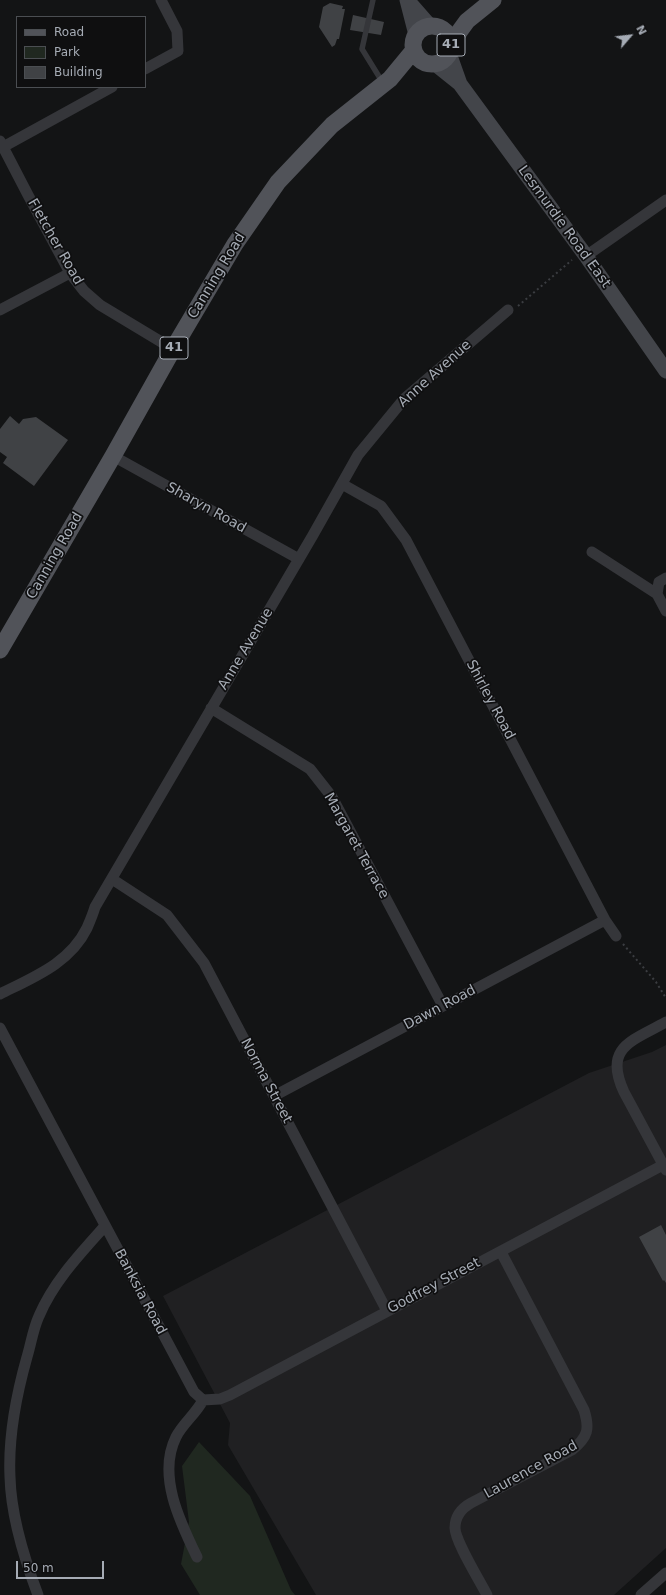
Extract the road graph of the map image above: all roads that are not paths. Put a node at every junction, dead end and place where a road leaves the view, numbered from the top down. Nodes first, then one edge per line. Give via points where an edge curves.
1 (162, 0) edge
2 (373, 0) edge
3 (407, 0) edge
4 (493, 0) edge
5 (466, 21) junction
6 (425, 35) junction
7 (450, 48) junction
8 (432, 64) junction
9 (146, 68) edge
10 (387, 81) junction
11 (460, 84) junction
12 (110, 88) edge
13 (2, 144) edge
14 (666, 200) edge
15 (586, 256) junction
16 (70, 273) junction
17 (0, 310) edge
18 (508, 310) road end
19 (173, 349) junction
20 (666, 371) edge
21 (113, 456) junction
22 (342, 484) junction
23 (592, 552) dead end
24 (299, 559) junction
25 (666, 578) edge
26 (657, 594) junction
27 (666, 611) edge
28 (0, 650) edge
29 (211, 708) junction
30 (112, 879) junction
31 (605, 920) junction
32 (616, 936) road end
33 (0, 994) edge
34 (443, 1006) junction
35 (666, 1022) edge
36 (0, 1028) edge
37 (274, 1096) junction
38 (664, 1167) edge
39 (105, 1226) junction
40 (501, 1252) junction
41 (387, 1311) junction
42 (203, 1400) junction
43 (197, 1557) dead end
44 (666, 1573) edge
45 (38, 1595) edge
46 (487, 1595) edge
47 (641, 1595) edge

1 - 9 street via 177,32 178,50
2 - 10 lane via 362,49
3 - 6 street
4 - 5 main road, 41
5 - 6 main road, 41
5 - 7 main road, 41
6 - 7 main road, 41 via 448,35
6 - 8 main road, 41 via 418,57
6 - 10 main road, Canning Road / 41
7 - 8 main road, 41 via 443,61
7 - 11 street, Lesmurdie Road East
8 - 10 main road, Canning Road / 41
8 - 11 street, Lesmurdie Road East
10 - 19 main road, Canning Road / 41 via 332,125 278,182 235,244
11 - 15 street, Lesmurdie Road East
12 - 13 street
13 - 16 street, Fletcher Road
14 - 15 street
15 - 20 street, Lesmurdie Road East
16 - 17 street
16 - 19 street, Fletcher Road via 100,306
18 - 22 street, Anne Avenue via 404,400 358,455
19 - 21 main road, Canning Road / 41
21 - 24 street, Sharyn Road
21 - 28 main road, Canning Road / 41
22 - 24 street, Anne Avenue
22 - 31 street, Shirley Road via 381,506 406,540
23 - 26 street
24 - 29 street, Anne Avenue
25 - 26 street via 659,582
26 - 27 street
29 - 30 street, Anne Avenue
29 - 34 street, Margaret Terrace via 310,769 332,798
30 - 33 street, Anne Avenue via 95,907 87,928 69,953 46,970
30 - 37 street, Norma Street via 167,915 204,963
31 - 32 street, Shirley Road
31 - 34 street, Dawn Road
34 - 37 street, Dawn Road
35 - 38 street via 623,1047 616,1067 619,1080
36 - 39 street, Banksia Road
37 - 41 street, Norma Street
38 - 40 street, Godfrey Street
39 - 42 street, Banksia Road via 194,1392
39 - 45 street via 67,1269 39,1316 20,1382 11,1426 10,1478 15,1515 24,1555
40 - 41 street, Godfrey Street
40 - 46 street, Laurence Road via 584,1410 588,1428 581,1442 572,1450 471,1503 458,1516 455,1528 458,1541
41 - 42 street, Godfrey Street via 230,1395 220,1399
42 - 43 street via 181,1428 172,1447 170,1460 171,1489 181,1523
44 - 47 street

